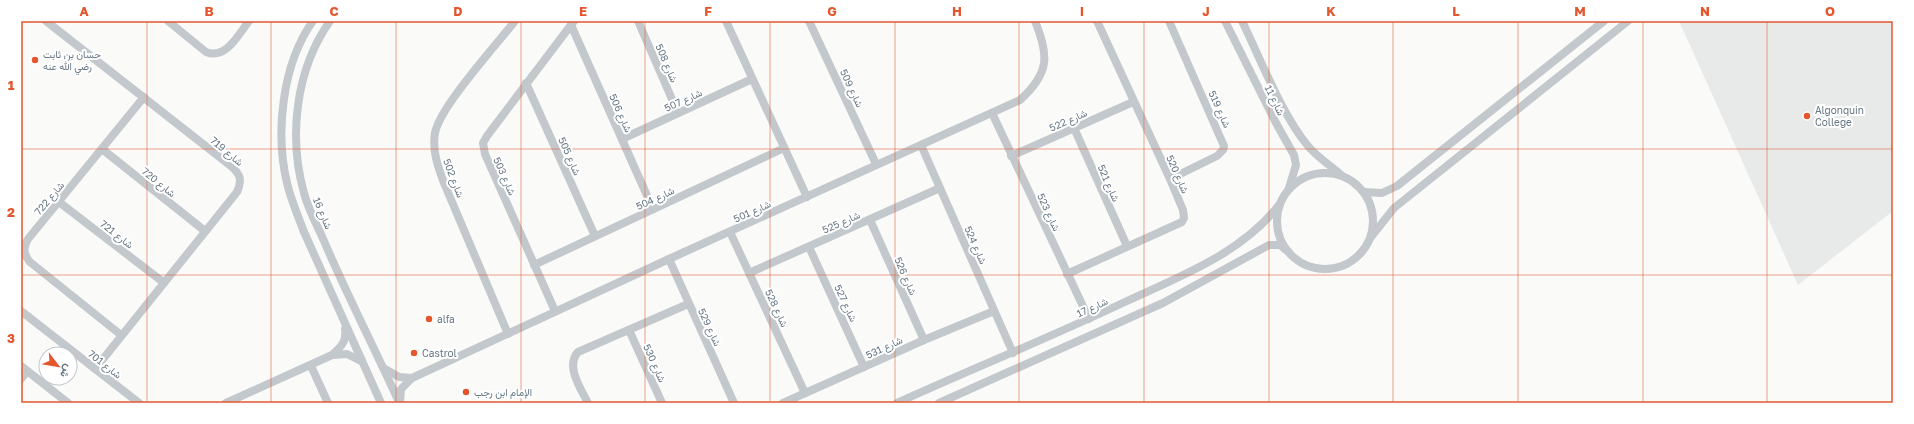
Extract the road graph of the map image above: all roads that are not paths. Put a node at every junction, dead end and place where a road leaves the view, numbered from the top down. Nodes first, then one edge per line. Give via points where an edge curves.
1 (46, 21) edge
2 (168, 21) edge
3 (249, 21) edge
4 (313, 21) edge
5 (330, 21) edge
6 (515, 21) edge
7 (638, 21) edge
8 (726, 21) edge
9 (809, 21) edge
10 (1035, 21) edge
11 (1097, 21) edge
12 (1169, 21) edge
13 (1225, 21) edge
14 (1242, 21) edge
15 (1604, 21) edge
16 (1628, 21) edge
17 (572, 23) edge
18 (752, 79) junction
19 (526, 83) junction
20 (144, 96) junction
21 (1134, 102) junction
22 (678, 113) junction
23 (992, 113) junction
24 (1074, 128) junction
25 (622, 139) junction
26 (921, 145) junction
27 (784, 148) junction
28 (102, 149) junction
29 (1011, 156) junction
30 (876, 164) junction
31 (1341, 175) junction
32 (1170, 179) junction
33 (940, 188) junction
34 (1289, 188) junction
35 (1364, 192) junction
36 (807, 197) junction
37 (59, 202) junction
38 (1279, 205) junction
39 (653, 209) junction
40 (870, 220) junction
41 (204, 231) junction
42 (730, 232) junction
43 (595, 236) junction
44 (1371, 237) junction
45 (1127, 246) junction
46 (809, 247) junction
47 (1286, 250) junction
48 (669, 258) junction
49 (534, 265) junction
50 (749, 273) junction
51 (1067, 274) junction
52 (163, 282) junction
53 (688, 304) junction
54 (21, 311) edge
55 (555, 311) junction
56 (994, 311) junction
57 (1089, 319) junction
58 (343, 320) junction
59 (629, 330) junction
60 (508, 334) junction
61 (121, 335) junction
62 (924, 340) junction
63 (1013, 353) junction
64 (332, 355) junction
65 (362, 362) junction
66 (311, 366) junction
67 (864, 367) junction
68 (24, 368) edge
69 (384, 368) junction
70 (94, 369) junction
71 (412, 378) junction
72 (951, 378) junction
73 (21, 379) edge
74 (805, 393) junction
75 (128, 395) junction
76 (239, 401) edge
77 (68, 403) edge
78 (122, 403) edge
79 (138, 403) edge
80 (226, 403) edge
81 (328, 403) edge
82 (381, 403) edge
83 (400, 403) edge
84 (588, 403) edge
85 (662, 403) edge
86 (734, 403) edge
87 (783, 403) edge
88 (898, 403) edge
89 (911, 403) edge
90 (938, 403) edge

1 - 20 street, شارع 719
2 - 3 street via 212,54 219,54 227,48
4 - 58 street via 291,67 286,86 282,149 293,205
5 - 69 street, شارع 16 via 305,69 300,88 296,140 299,168 304,194
6 - 60 street, شارع 502 via 451,102 435,131 434,142 436,164
7 - 22 street, شارع 508
8 - 18 street
9 - 30 street, شارع 509
10 - 23 street, شارع 501 via 1046,56 1038,81 1020,100
11 - 21 street, شارع 520
12 - 32 street, شارع 519 via 1224,146 1217,156
13 - 34 street, شارع 11 via 1294,155 1296,165
14 - 31 street, شارع 11 via 1301,135 1313,151
15 - 35 street via 1397,186 1382,193
16 - 44 street via 1394,208
17 - 19 street, شارع 503
17 - 25 street, شارع 506
18 - 22 street, شارع 507
18 - 27 street
19 - 43 street, شارع 505
19 - 49 street, شارع 503 via 484,143 485,154
20 - 28 street, شارع 722
20 - 41 street, شارع 719 via 239,174 241,183 237,192
21 - 24 street, شارع 522
21 - 32 street, شارع 520
22 - 25 street, شارع 507
23 - 26 street, شارع 501
23 - 29 street, شارع 523
24 - 29 street, شارع 522
24 - 45 street, شارع 521
25 - 39 street, شارع 506
26 - 30 street, شارع 501
26 - 33 street, شارع 524
27 - 36 street
27 - 39 street, شارع 504
28 - 37 street, شارع 722
28 - 41 street, شارع 720
29 - 51 street, شارع 523
30 - 36 street, شارع 501
31 - 34 street via 1327,172 1313,174 1300,179
31 - 35 street via 1354,181
32 - 45 street, شارع 520 via 1183,210 1182,222
33 - 40 street, شارع 525
33 - 56 street, شارع 524
34 - 38 street
35 - 44 street via 1373,214 1374,226
36 - 42 street, شارع 501
37 - 52 street, شارع 721
37 - 61 street, شارع 722 via 28,239 25,244 25,256
38 - 47 street via 1276,220 1279,236
38 - 57 street, شارع 17 via 1259,228 1218,256
39 - 43 street, شارع 504
40 - 46 street, شارع 525
40 - 62 street, شارع 526
41 - 52 street, شارع 719
42 - 48 street, شارع 501
42 - 50 street, شارع 528
43 - 49 street, شارع 504
44 - 47 street via 1364,250 1353,261 1332,269 1310,267 1297,261
45 - 51 street, شارع 520
46 - 50 street, شارع 525
46 - 67 street, شارع 527
47 - 90 street via 1280,245 1269,245 1163,303
48 - 53 street, شارع 529
48 - 55 street, شارع 501
49 - 55 street, شارع 503
50 - 74 street, شارع 528
51 - 57 street, شارع 523
52 - 61 street, شارع 719
53 - 59 street
53 - 86 street, شارع 529
54 - 70 street, شارع 701
55 - 60 street, شارع 501
56 - 62 street, شارع 531
56 - 63 street, شارع 524
57 - 63 street, شارع 17
58 - 64 street via 345,339 342,346
58 - 65 street
59 - 84 street via 573,357 574,373
59 - 85 street, شارع 530
60 - 71 street, شارع 501
61 - 70 street, شارع 719
62 - 67 street, شارع 531
63 - 72 street, شارع 17
64 - 65 street via 347,354
64 - 66 street
65 - 82 street
66 - 76 street
66 - 81 street
67 - 74 street, شارع 531
68 - 73 street
68 - 77 street
69 - 71 street via 399,377
69 - 83 street, شارع 16
70 - 75 street, شارع 701
71 - 83 street, شارع 501 via 401,388
72 - 88 street, شارع 17
72 - 89 street via 948,384
74 - 87 street, شارع 531
75 - 78 street
75 - 79 street, شارع 701
76 - 80 street

